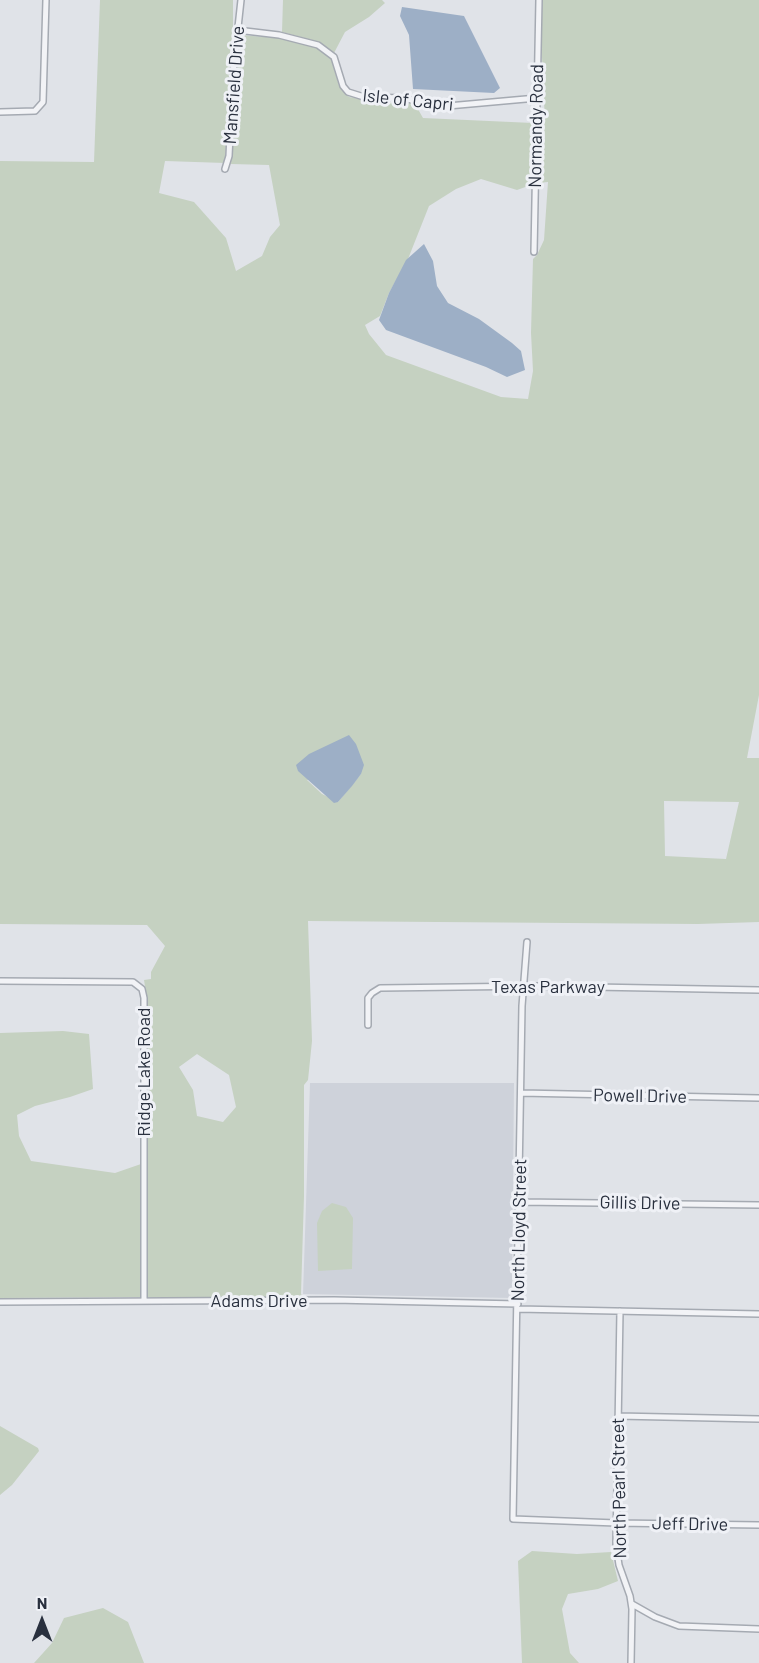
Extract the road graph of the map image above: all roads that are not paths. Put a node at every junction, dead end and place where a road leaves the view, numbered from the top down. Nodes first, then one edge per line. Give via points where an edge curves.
1 (46, 0) edge
2 (241, 0) edge
3 (539, 0) edge
4 (237, 30) junction
5 (537, 98) junction
6 (0, 112) edge
7 (225, 169) dead end
8 (534, 252) dead end
9 (527, 942) dead end
10 (0, 981) edge
11 (524, 987) junction
12 (759, 990) edge
13 (368, 1025) dead end
14 (520, 1093) junction
15 (759, 1098) edge
16 (520, 1202) junction
17 (759, 1205) edge
18 (144, 1301) junction
19 (0, 1302) edge
20 (518, 1306) junction
21 (620, 1311) junction
22 (759, 1314) edge
23 (618, 1416) junction
24 (759, 1419) edge
25 (513, 1519) joint
26 (616, 1523) junction
27 (759, 1525) edge
28 (632, 1604) junction
29 (759, 1629) edge
30 (631, 1663) edge

1 - 6 street via 43,102 35,111
2 - 4 street, Mansfield Drive
3 - 5 street, Normandy Road
4 - 5 street, Isle of Capri via 318,45 334,57 348,92 364,97 404,98 434,106
4 - 7 street, Mansfield Drive
5 - 8 street, Normandy Road
9 - 11 street, North Lloyd Street
10 - 18 street, Ridge Lake Road via 134,982 142,989
11 - 12 street, Texas Parkway
11 - 13 street, Texas Parkway via 380,988 368,998
11 - 14 street, North Lloyd Street
14 - 15 street, Powell Drive
14 - 16 street, North Lloyd Street
16 - 17 street, Gillis Drive
16 - 20 street, North Lloyd Street
18 - 19 street, Adams Drive
18 - 20 street, Adams Drive via 360,1300
20 - 21 street, Adams Drive
20 - 25 street, North Lloyd Street
21 - 22 street, Adams Drive
21 - 23 street, North Pearl Street
23 - 24 street
23 - 26 street, North Pearl Street
25 - 26 street, Jeff Drive
26 - 27 street, Jeff Drive
26 - 28 street, North Pearl Street via 617,1552
28 - 29 street via 687,1628
28 - 30 street, North Pearl Street

